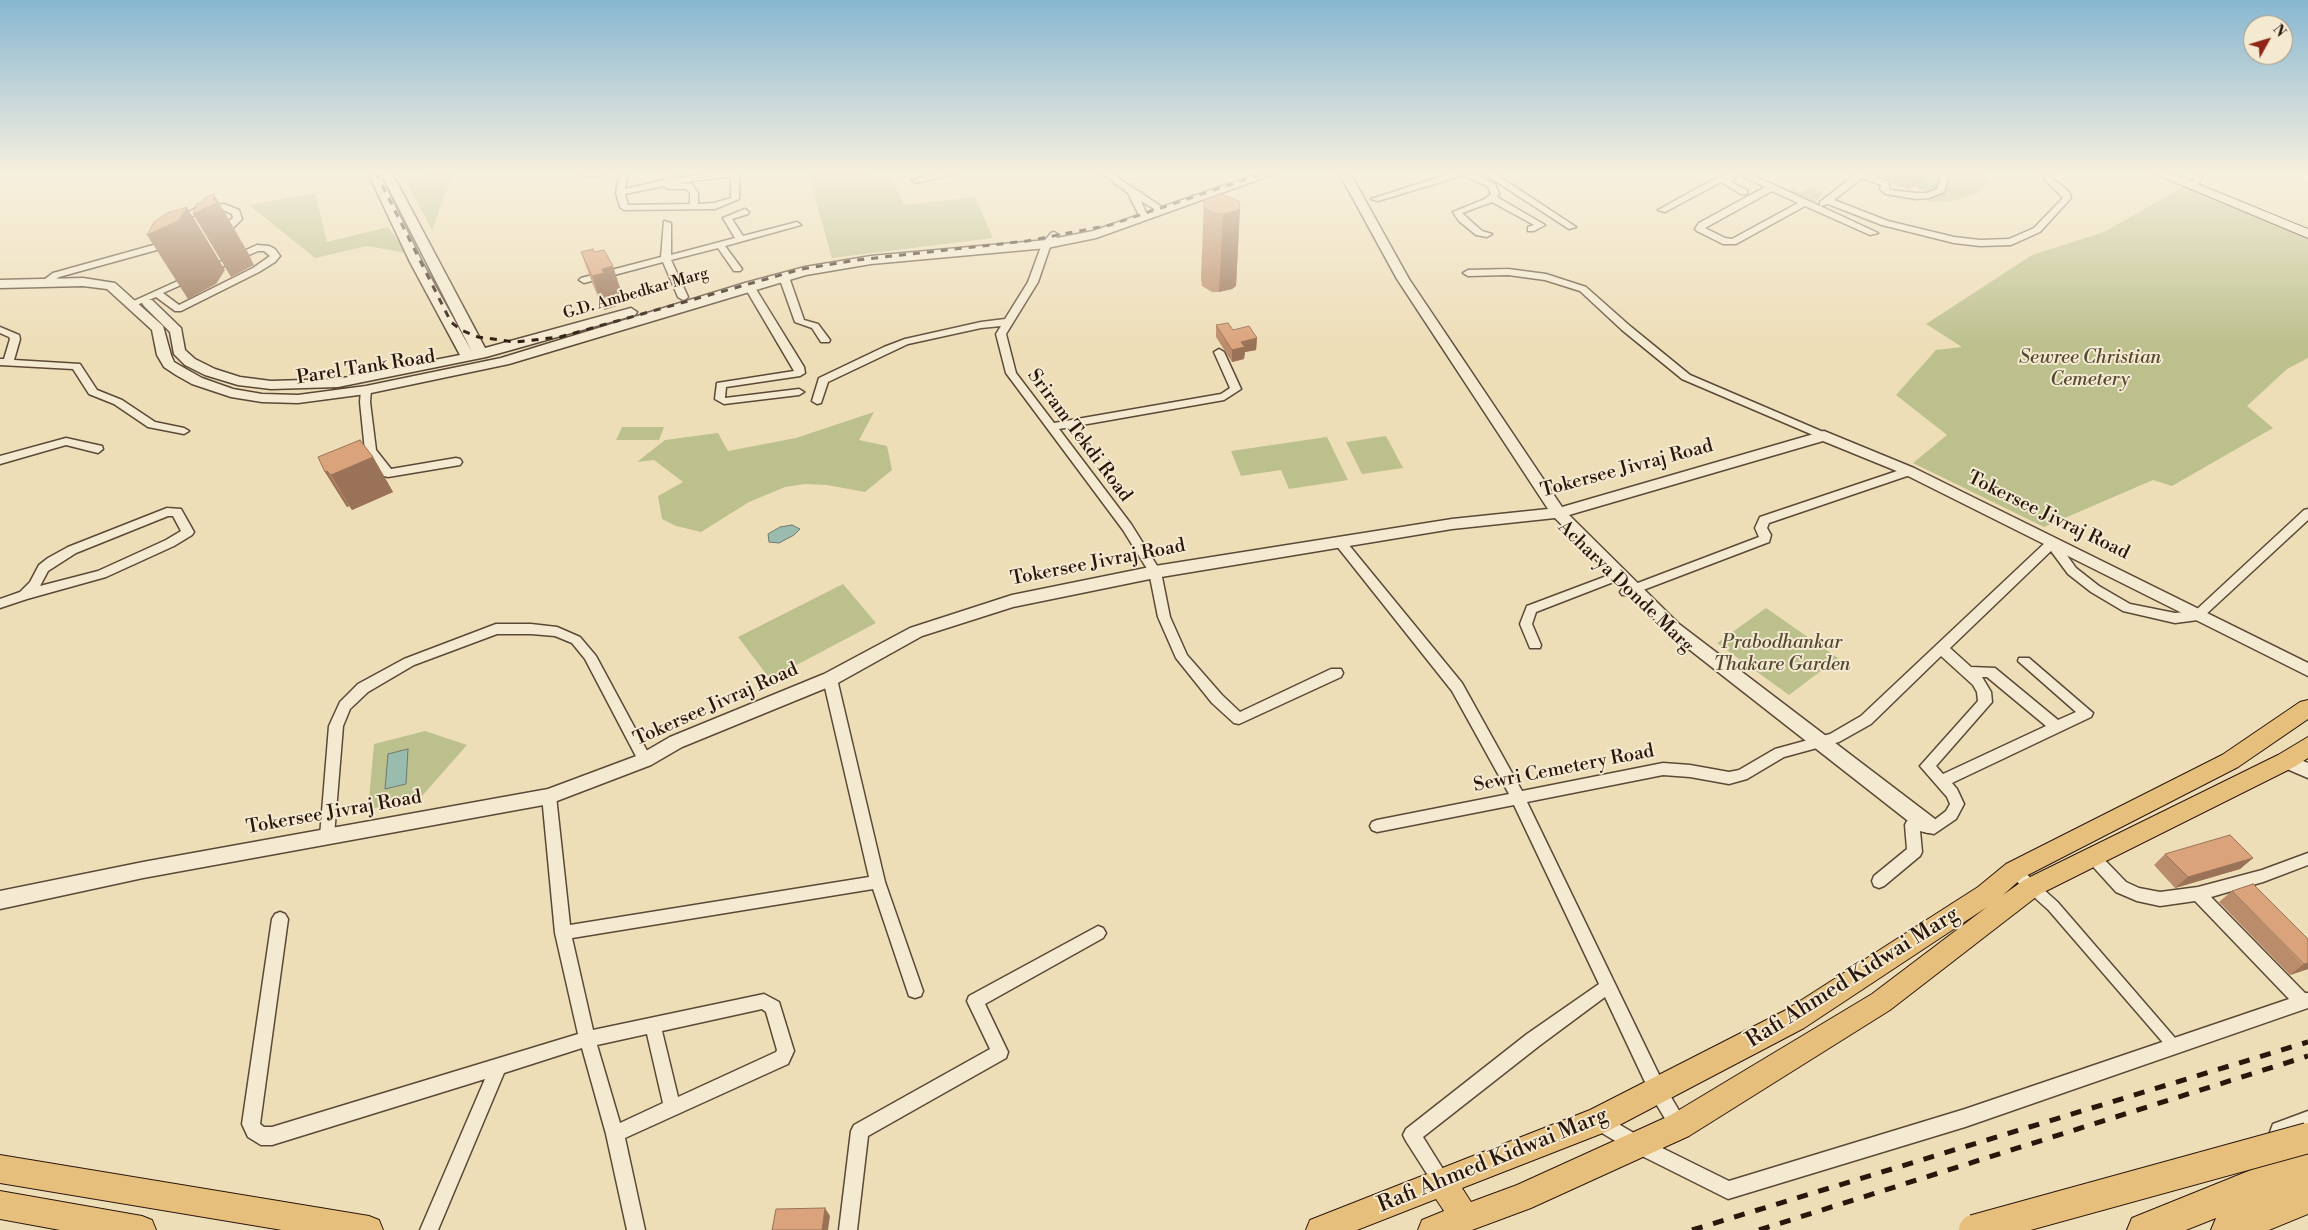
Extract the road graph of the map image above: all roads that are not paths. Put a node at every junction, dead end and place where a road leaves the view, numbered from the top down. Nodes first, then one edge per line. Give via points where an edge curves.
1 (168, 230) edge
2 (221, 230) edge
3 (401, 230) edge
4 (417, 230) edge
5 (667, 230) edge
6 (735, 230) edge
7 (777, 230) edge
8 (1083, 230) edge
9 (1108, 230) edge
10 (1367, 230) edge
11 (1376, 230) edge
12 (1476, 230) edge
13 (1703, 230) edge
14 (1754, 230) edge
15 (1867, 230) edge
16 (1913, 230) edge
17 (2036, 230) edge
18 (1873, 233) dead end
19 (1487, 234) dead end
20 (211, 235) dead end
21 (1050, 239) junction
22 (741, 240) junction
23 (175, 245) edge
24 (720, 245) junction
25 (160, 246) junction
26 (666, 259) junction
27 (851, 261) junction
28 (737, 269) dead end
29 (1468, 273) dead end
30 (784, 276) junction
31 (51, 278) junction
32 (584, 280) edge
33 (0, 282) edge
34 (749, 286) junction
35 (448, 290) junction
36 (158, 294) junction
37 (434, 294) junction
38 (683, 297) junction
39 (138, 302) junction
40 (1008, 322) junction
41 (164, 327) junction
42 (0, 330) edge
43 (825, 340) dead end
44 (1219, 352) dead end
45 (475, 355) junction
46 (4, 362) edge
47 (366, 390) junction
48 (799, 392) dead end
49 (816, 401) dead end
50 (1050, 427) junction
51 (1498, 428) junction
52 (184, 432) dead end
53 (1824, 436) junction
54 (98, 449) dead end
55 (0, 460) edge
56 (456, 462) dead end
57 (1908, 471) junction
58 (2308, 513) edge
59 (1554, 514) junction
60 (1340, 542) junction
61 (2052, 542) junction
62 (1155, 572) junction
63 (1612, 578) junction
64 (1631, 591) junction
65 (24, 595) junction
66 (0, 604) edge
67 (2198, 615) junction
68 (1535, 646) dead end
69 (1941, 648) junction
70 (2024, 662) dead end
71 (2308, 670) edge
72 (1968, 672) junction
73 (1336, 673) dead end
74 (830, 679) junction
75 (2308, 708) edge
76 (2057, 727) junction
77 (1816, 744) junction
78 (2308, 746) edge
79 (645, 760) junction
80 (2297, 766) edge
81 (1941, 782) junction
82 (549, 796) junction
83 (1518, 798) junction
84 (1378, 826) dead end
85 (1925, 826) junction
86 (327, 836) junction
87 (2092, 856) junction
88 (2308, 859) edge
89 (2023, 879) junction
90 (1879, 881) dead end
91 (878, 882) junction
92 (2198, 894) junction
93 (0, 900) edge
94 (280, 919) dead end
95 (563, 933) junction
96 (1098, 933) dead end
97 (1608, 986) junction
98 (915, 991) dead end
99 (2306, 1001) edge
100 (653, 1027) junction
101 (587, 1040) junction
102 (2174, 1046) junction
103 (498, 1067) junction
104 (1658, 1091) junction
105 (673, 1109) junction
106 (1598, 1121) junction
107 (2308, 1122) edge
108 (1679, 1126) junction
109 (614, 1134) junction
110 (2308, 1138) edge
111 (1638, 1145) junction
112 (2308, 1164) edge
113 (0, 1169) edge
114 (1442, 1182) junction
115 (2308, 1196) edge
116 (0, 1205) edge
117 (1465, 1218) junction
118 (142, 1230) edge
119 (368, 1230) edge
120 (429, 1230) edge
121 (636, 1230) edge
122 (848, 1230) edge
123 (1320, 1230) edge
124 (1432, 1230) edge
125 (1974, 1230) edge
126 (2004, 1230) edge
127 (2144, 1230) edge
128 (2214, 1230) edge
129 (2228, 1230) edge

1 - 25 street
2 - 20 street
3 - 37 street
4 - 35 street
5 - 26 street
6 - 22 street
7 - 22 street
8 - 21 street, G.D. Ambedkar Marg
9 - 21 street
10 - 51 street, Acharya Donde Marg via 1398,282
11 - 51 street, Acharya Donde Marg
12 - 19 street
13 - 14 street via 1733,242
15 - 18 street
16 - 17 street via 1980,243 2011,242
21 - 27 street, G.D. Ambedkar Marg
21 - 40 street, Sriram Tekdi Road via 1033,282
22 - 24 street
23 - 25 street
24 - 26 street
24 - 28 street
25 - 31 street
26 - 32 street
26 - 38 street
27 - 30 street
27 - 38 street, G.D. Ambedkar Marg via 780,270
29 - 53 street via 1508,272 1546,276 1583,289 1686,377
30 - 34 street
30 - 43 street via 800,322 815,326
31 - 33 street
31 - 39 street via 111,286
34 - 47 street, Parel Tank Road via 504,361
34 - 48 street via 800,373 721,385 720,399
35 - 37 street
35 - 45 street
36 - 36 street via 257,248 266,248 274,256 256,270 178,309
36 - 39 street
37 - 45 street
38 - 45 street, G.D. Ambedkar Marg
39 - 41 street
40 - 49 street via 981,325 888,348 824,380
40 - 50 street, Sriram Tekdi Road via 1001,334 1011,373
41 - 45 street, G.D. Ambedkar Marg via 176,331 179,351 190,362 238,381 271,385 338,382
41 - 47 street, Parel Tank Road via 164,355 169,364 197,381 231,393 298,399
42 - 46 street via 14,335 15,339
44 - 50 street via 1236,389 1224,397
46 - 52 street via 76,366 93,392 118,402 152,425
47 - 56 street via 370,452 388,473
50 - 62 street, Sriram Tekdi Road via 1127,527
51 - 59 street, Acharya Donde Marg
53 - 57 street, Tokersee Jivraj Road
53 - 59 street, Tokersee Jivraj Road
54 - 55 street via 66,441
57 - 61 street, Tokersee Jivraj Road
57 - 64 street via 1764,520 1761,528 1765,539
58 - 67 street
59 - 60 street, Tokersee Jivraj Road via 1452,524
59 - 63 street, Acharya Donde Marg
59 - 64 street, Acharya Donde Marg
60 - 62 street, Tokersee Jivraj Road
60 - 83 street via 1458,687
61 - 67 street, Tokersee Jivraj Road
61 - 67 street via 2072,571 2126,608 2175,618
61 - 69 street, Sewri Cemetery Road
62 - 73 street via 1164,617 1182,658 1239,719
62 - 74 street, Tokersee Jivraj Road via 1012,601 958,618 916,632
63 - 64 street, Acharya Donde Marg
63 - 68 street via 1531,609 1526,624
64 - 77 street, Acharya Donde Marg via 1669,635
65 - 65 street via 52,561 167,512 177,512 188,532 102,574
65 - 66 street
67 - 71 street, Tokersee Jivraj Road
69 - 72 street
69 - 77 street, Sewri Cemetery Road via 1866,720
70 - 76 street via 2086,713
72 - 76 street via 1990,672
72 - 81 street via 1981,687 1985,702 1927,766
74 - 79 street, Tokersee Jivraj Road via 676,742
74 - 91 street
75 - 89 main road, Rafi Ahmed Kidwai Marg via 2230,761
76 - 81 street
77 - 83 street, Sewri Cemetery Road via 1780,754 1754,770 1729,778 1663,769
77 - 85 street, Acharya Donde Marg
78 - 80 main road
79 - 82 street, Tokersee Jivraj Road
79 - 86 street via 590,656 576,640 557,632 496,629 410,662 363,688 345,706 336,726
80 - 87 main road
81 - 85 street via 1957,804 1951,815
82 - 86 street, Tokersee Jivraj Road
82 - 95 street
83 - 84 street, Sewri Cemetery Road
83 - 97 street
85 - 90 street via 1915,852
86 - 93 street, Tokersee Jivraj Road
87 - 89 main road
87 - 92 street via 2121,887 2137,894 2160,899
88 - 92 street via 2263,876
89 - 102 street via 2053,906
89 - 104 main road, Rafi Ahmed Kidwai Marg via 1987,894 1795,1019
89 - 108 main road, Rafi Ahmed Kidwai Marg via 1881,1002
91 - 95 street
91 - 98 street
92 - 99 street
94 - 103 street via 250,1124 254,1132 272,1136
95 - 101 street
96 - 122 street via 975,1001 1000,1052 860,1131
97 - 104 street
97 - 114 street via 1412,1135
99 - 102 street
100 - 101 street
100 - 105 street
100 - 105 street via 764,1001 773,1007 786,1050 776,1062
101 - 103 street
101 - 109 street
102 - 111 street via 1964,1118 1728,1190
103 - 120 street
104 - 106 main road, Rafi Ahmed Kidwai Marg
104 - 108 street
105 - 109 street
106 - 111 street
106 - 114 main road, Rafi Ahmed Kidwai Marg
107 - 126 street via 2145,1183 2090,1196
108 - 111 main road, Rafi Ahmed Kidwai Marg
109 - 121 street
110 - 125 highway, bridge
111 - 117 main road, Rafi Ahmed Kidwai Marg via 1521,1198
112 - 127 highway
113 - 119 main road
114 - 117 main road
114 - 123 main road, Rafi Ahmed Kidwai Marg
115 - 128 street
115 - 129 highway
116 - 118 main road
117 - 124 main road, Rafi Ahmed Kidwai Marg

